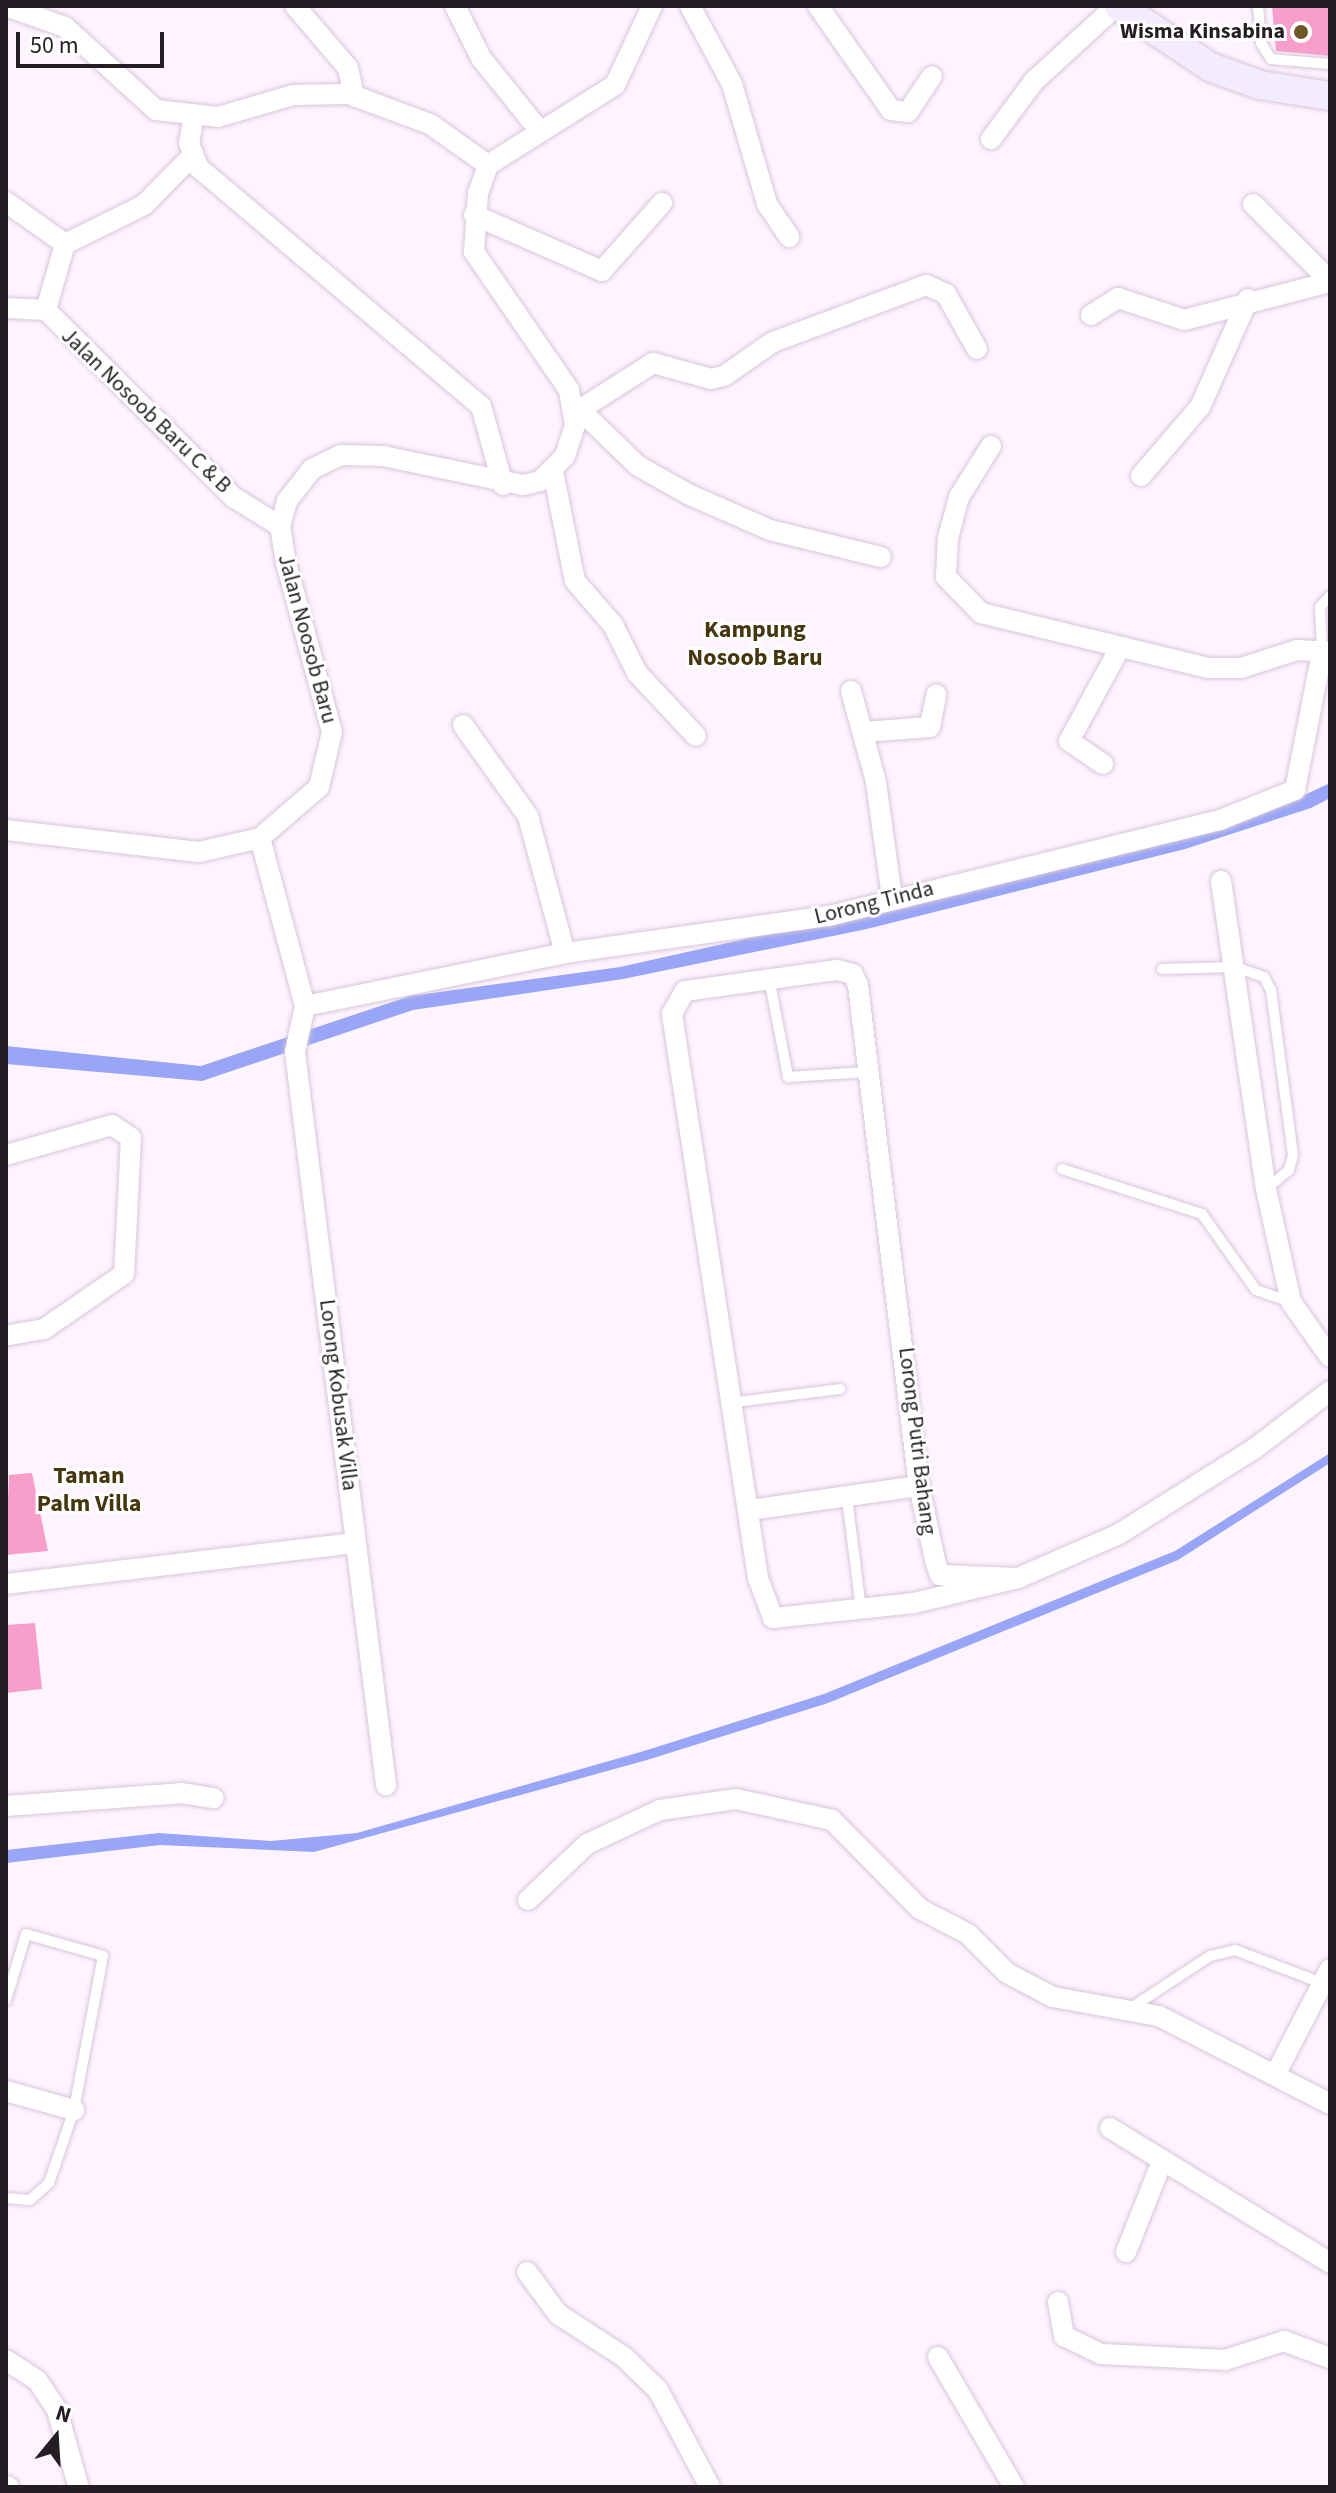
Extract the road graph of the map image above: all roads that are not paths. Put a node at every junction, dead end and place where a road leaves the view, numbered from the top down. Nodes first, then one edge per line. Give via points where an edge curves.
1 (6, 6) edge
2 (295, 6) edge
3 (455, 6) edge
4 (652, 6) edge
5 (690, 6) edge
6 (818, 6) edge
7 (1118, 6) edge
8 (1258, 6) edge
9 (1330, 64) edge
10 (932, 76) dead end
11 (354, 96) junction
12 (1330, 96) edge
13 (193, 119) junction
14 (540, 131) junction
15 (991, 139) dead end
16 (192, 156) junction
17 (488, 165) junction
18 (6, 202) edge
19 (662, 203) dead end
20 (1253, 204) dead end
21 (474, 215) junction
22 (789, 237) dead end
23 (65, 244) junction
24 (1330, 282) edge
25 (1248, 299) junction
26 (7, 306) edge
27 (46, 310) junction
28 (1091, 315) dead end
29 (977, 349) dead end
30 (578, 407) junction
31 (991, 446) dead end
32 (553, 471) junction
33 (1141, 476) dead end
34 (503, 485) junction
35 (280, 526) junction
36 (881, 557) dead end
37 (1330, 596) edge
38 (1118, 651) junction
39 (1326, 652) edge
40 (851, 691) dead end
41 (936, 695) dead end
42 (463, 725) dead end
43 (863, 732) junction
44 (696, 736) dead end
45 (1103, 764) dead end
46 (6, 830) edge
47 (260, 838) junction
48 (1221, 881) dead end
49 (892, 898) junction
50 (565, 953) junction
51 (1235, 967) junction
52 (1162, 969) dead end
53 (769, 976) junction
54 (305, 1006) junction
55 (867, 1072) junction
56 (6, 1155) edge
57 (1062, 1169) dead end
58 (1266, 1189) junction
59 (1291, 1302) junction
60 (6, 1336) edge
61 (1330, 1357) edge
62 (840, 1389) dead end
63 (1330, 1391) edge
64 (736, 1402) junction
65 (919, 1486) junction
66 (847, 1498) junction
67 (750, 1510) junction
68 (356, 1543) junction
69 (940, 1575) junction
70 (1018, 1578) junction
71 (6, 1584) edge
72 (945, 1597) junction
73 (861, 1611) junction
74 (386, 1785) dead end
75 (214, 1798) dead end
76 (6, 1806) edge
77 (528, 1900) dead end
78 (1326, 1976) edge
79 (6, 2000) edge
80 (1131, 2008) junction
81 (1275, 2075) junction
82 (6, 2091) edge
83 (1330, 2104) edge
84 (74, 2110) junction
85 (1110, 2128) dead end
86 (1161, 2164) junction
87 (6, 2198) edge
88 (1126, 2252) dead end
89 (1330, 2263) edge
90 (527, 2272) dead end
91 (1058, 2302) dead end
92 (938, 2357) dead end
93 (1330, 2358) edge
94 (6, 2360) edge
95 (78, 2485) dead end
96 (710, 2487) edge
97 (1014, 2487) edge

1 - 13 street via 65,27 137,99
2 - 11 street via 348,68
3 - 14 street via 481,58
4 - 14 street via 615,85
5 - 22 street via 732,84 767,204
6 - 10 street via 891,110 908,112
7 - 12 street via 1210,67 1260,85
7 - 15 street via 1026,89
8 - 9 lane via 1261,43 1271,59
11 - 13 street via 293,95
11 - 17 street via 437,128
13 - 16 street
14 - 17 street
16 - 23 street via 144,205
16 - 34 street via 235,202 481,406
17 - 21 street
18 - 23 street
19 - 21 street via 602,271
20 - 24 street
21 - 30 street via 474,252
23 - 27 street, Jalan Nosoob Baru C & B
24 - 25 street
25 - 28 street via 1177,320 1111,299
25 - 33 street via 1200,407
26 - 27 street
27 - 35 street, Jalan Nosoob Baru C & B via 233,497
29 - 30 street via 946,294 926,285 773,342 724,376 711,379 653,363
30 - 32 street via 572,440
30 - 36 street via 638,466 690,495 770,530
31 - 38 street via 959,497 946,577 981,613
32 - 34 street, Jalan Noosob Baru via 540,481
32 - 44 street via 575,581 613,625 637,673
34 - 35 street, Jalan Noosob Baru via 410,461 341,455 298,482
35 - 47 street, Jalan Noosob Baru via 332,748 303,807
37 - 39 lane via 1320,607
38 - 39 street via 1227,668 1297,650
38 - 45 street via 1069,741
39 - 49 street, Lorong Tinda via 1295,790 1220,820
40 - 43 street
41 - 43 street via 930,727
42 - 50 street via 528,816
43 - 49 street
46 - 47 street, Jalan Noosob Baru via 173,852
47 - 54 street
48 - 51 street
49 - 50 street, Lorong Tinda via 717,935
50 - 54 street, Lorong Tinda
51 - 52 lane
51 - 58 street
51 - 58 lane via 1264,977 1271,990 1289,1101 1289,1170
53 - 55 lane via 788,1077
53 - 55 street, Lorong Putri Bahang via 853,974
53 - 64 street, Lorong Putri Bahang via 685,991 672,1014
54 - 68 street, Lorong Kobusak Villa via 295,1052
55 - 65 street, Lorong Putri Bahang
56 - 60 street via 112,1125 131,1138 124,1274 44,1329
57 - 59 lane via 1202,1214 1256,1290
58 - 59 street
59 - 61 street
62 - 64 lane
63 - 70 street, Lorong Putri Bahang via 1254,1449 1119,1534
64 - 67 street, Lorong Putri Bahang
65 - 66 street
65 - 69 street, Lorong Putri Bahang
66 - 67 street
66 - 73 lane
67 - 73 street, Lorong Putri Bahang via 763,1604 773,1618
68 - 71 street
68 - 74 street, Lorong Kobusak Villa
69 - 70 street
69 - 72 street, Lorong Putri Bahang
70 - 72 street, Lorong Putri Bahang
72 - 73 street, Lorong Putri Bahang
75 - 76 street via 181,1793
77 - 80 street via 587,1844 660,1810 736,1799 832,1820 920,1909 968,1934 1007,1973 1053,1997
78 - 80 lane via 1235,1950 1210,1956
78 - 81 street
79 - 84 lane via 26,1934 103,1956
80 - 81 street
81 - 83 street
82 - 84 street
84 - 87 lane via 42,2193 30,2200
85 - 86 street
86 - 88 street
86 - 89 street
90 - 96 street via 558,2314 624,2357 658,2390
91 - 93 street via 1064,2336 1101,2354 1225,2360 1284,2341
92 - 97 street
94 - 95 street via 37,2380 53,2403

